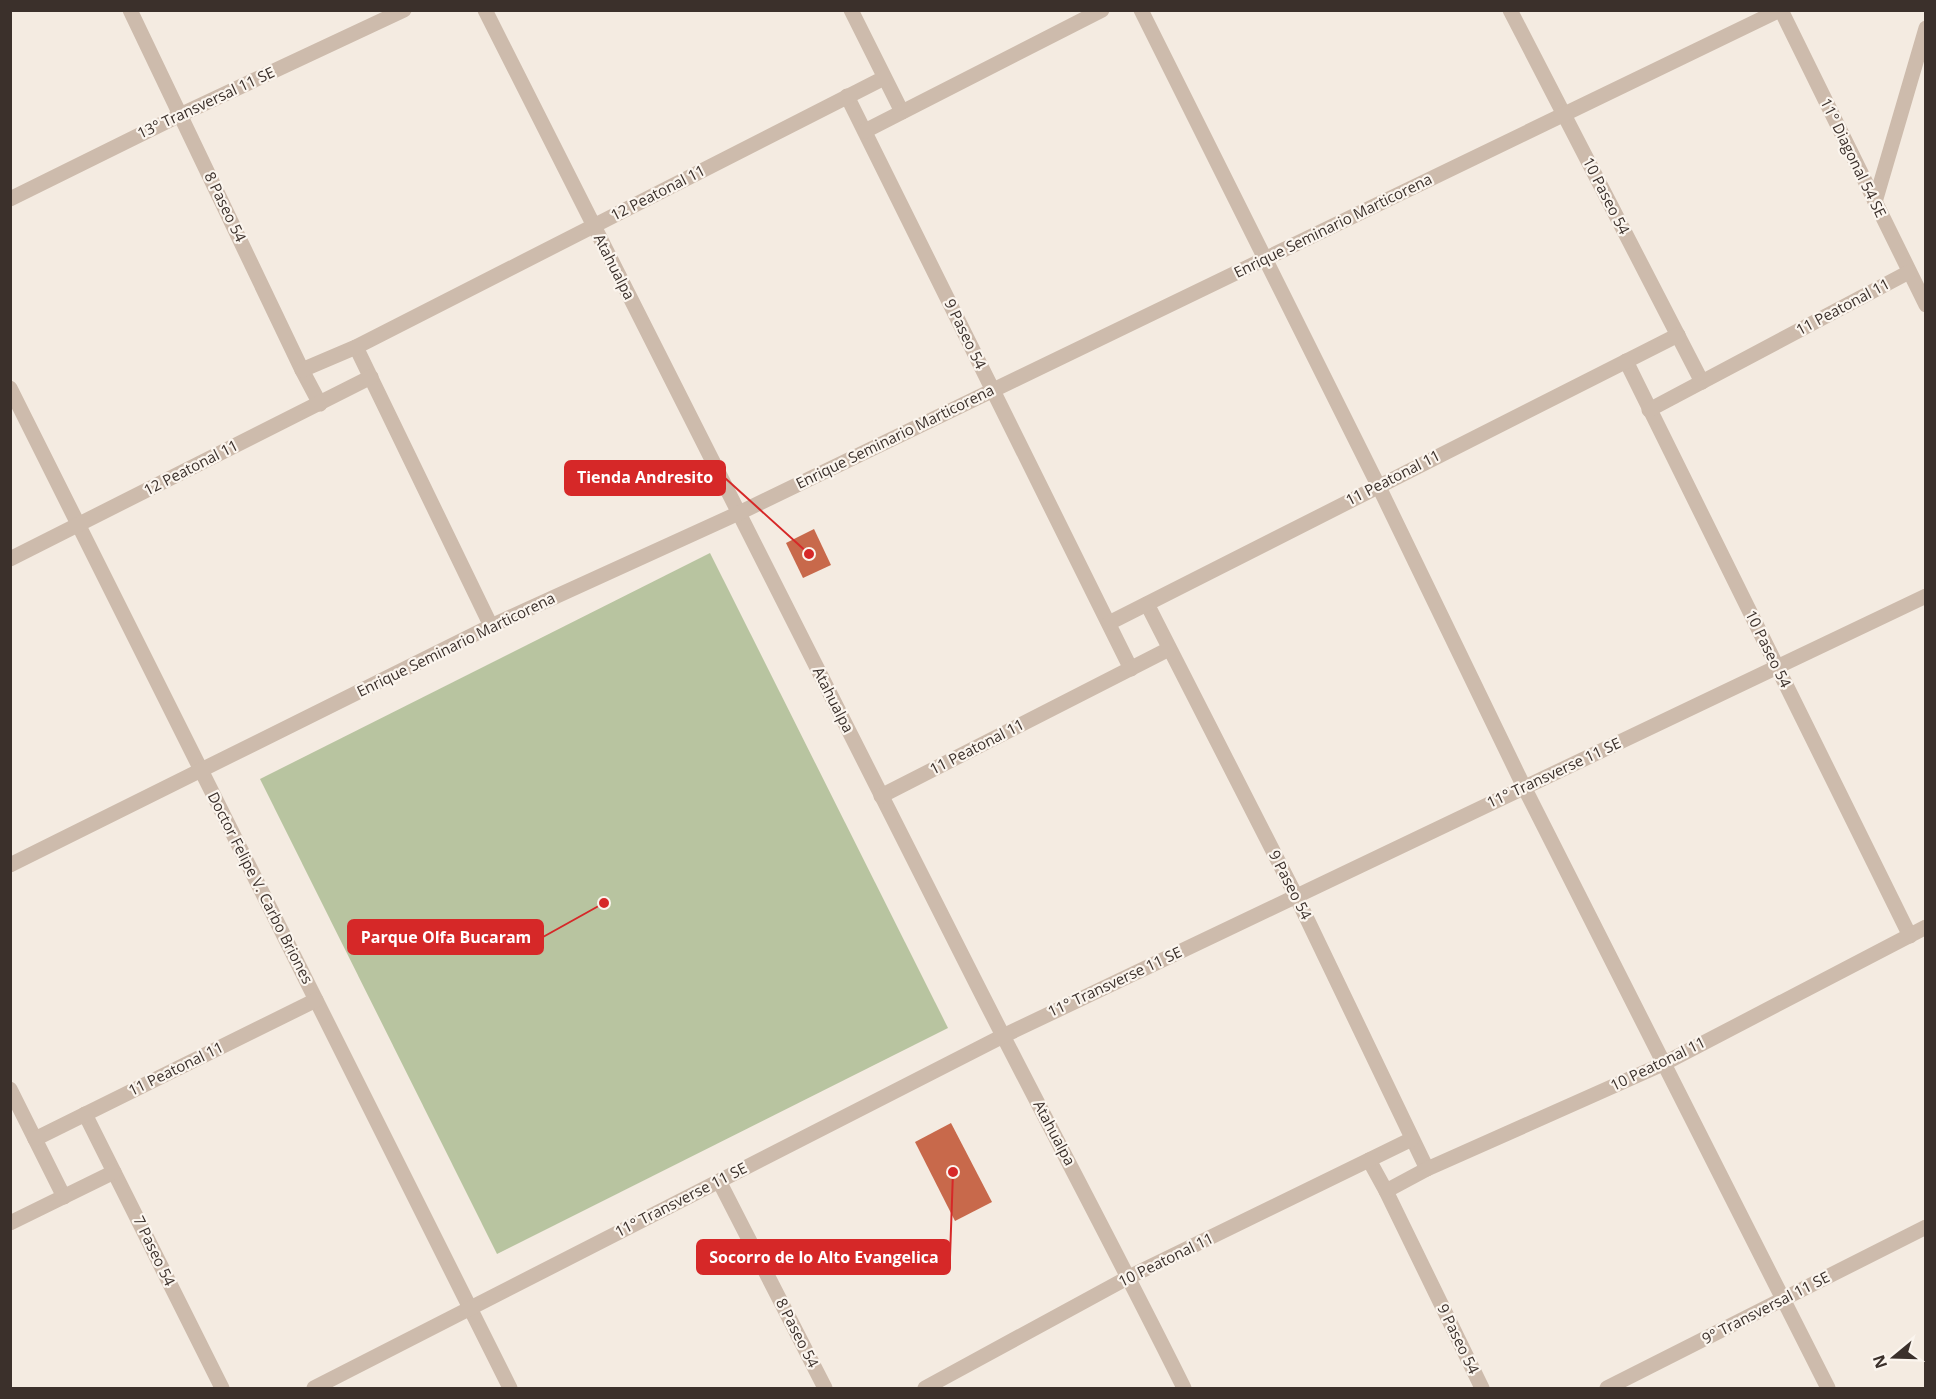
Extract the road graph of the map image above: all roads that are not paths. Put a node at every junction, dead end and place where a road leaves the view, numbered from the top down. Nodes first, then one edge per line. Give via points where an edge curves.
1 (130, 10) edge
2 (404, 10) edge
3 (485, 10) edge
4 (851, 10) edge
5 (1102, 10) edge
6 (1141, 10) edge
7 (1510, 10) edge
8 (1780, 10) edge
9 (1926, 28) edge
10 (884, 78) junction
11 (847, 96) junction
12 (902, 112) junction
13 (180, 115) junction
14 (1564, 115) junction
15 (865, 131) junction
16 (10, 200) edge
17 (1875, 202) junction
18 (593, 226) junction
19 (1266, 258) junction
20 (1909, 272) junction
21 (1926, 305) edge
22 (1678, 335) junction
23 (356, 347) junction
24 (1626, 361) junction
25 (302, 370) junction
26 (371, 376) junction
27 (1702, 382) junction
28 (10, 388) edge
29 (993, 390) junction
30 (320, 404) junction
31 (1649, 410) junction
32 (1378, 485) junction
33 (739, 513) junction
34 (78, 524) junction
35 (10, 559) edge
36 (1926, 596) edge
37 (1147, 604) junction
38 (1109, 623) junction
39 (491, 626) junction
40 (1169, 649) junction
41 (1777, 667) junction
42 (1131, 669) junction
43 (201, 770) junction
44 (1524, 787) junction
45 (881, 796) junction
46 (10, 865) edge
47 (1296, 896) junction
48 (1926, 927) edge
49 (1910, 936) junction
50 (316, 1000) junction
51 (1003, 1036) junction
52 (1663, 1064) junction
53 (10, 1089) edge
54 (85, 1114) junction
55 (1412, 1138) junction
56 (35, 1139) junction
57 (1369, 1160) junction
58 (1427, 1169) junction
59 (114, 1172) junction
60 (719, 1181) junction
61 (1386, 1191) junction
62 (64, 1197) junction
63 (10, 1223) edge
64 (1926, 1227) edge
65 (1129, 1277) junction
66 (1783, 1299) junction
67 (470, 1308) junction
68 (222, 1389) edge
69 (314, 1389) edge
70 (510, 1389) edge
71 (825, 1389) edge
72 (925, 1389) edge
73 (1184, 1389) edge
74 (1482, 1389) edge
75 (1607, 1389) edge
76 (1828, 1389) edge

1 - 13 street, 8 Paseo 54
2 - 13 street, 13° Transversal 11 SE
3 - 18 street, Atahualpa
4 - 10 street
5 - 12 street
6 - 19 street
7 - 14 street, 10 Paseo 54
8 - 14 street, Enrique Seminario Marticorena
8 - 17 street, 11° Diagonal 54 SE
9 - 17 street
10 - 11 street, 12 Peatonal 11
10 - 12 street
11 - 15 street, 9 Paseo 54
11 - 18 street, 12 Peatonal 11
12 - 15 street
13 - 16 street, 13° Transversal 11 SE
13 - 25 street, 8 Paseo 54
14 - 19 street, Enrique Seminario Marticorena
14 - 22 street, 10 Paseo 54
15 - 29 street, 9 Paseo 54
17 - 20 street, 11° Diagonal 54 SE
18 - 23 street, 12 Peatonal 11
18 - 33 street, Atahualpa
19 - 29 street, Enrique Seminario Marticorena
19 - 32 street
20 - 21 street, 11° Diagonal 54 SE
20 - 27 street, 11 Peatonal 11
22 - 24 street, 11 Peatonal 11
22 - 27 street, 10 Paseo 54
23 - 25 street, 12 Peatonal 11
23 - 26 street
24 - 31 street, 10 Paseo 54
24 - 32 street, 11 Peatonal 11
25 - 30 street, 8 Paseo 54
26 - 30 street, 12 Peatonal 11
26 - 39 street
27 - 31 street, 11 Peatonal 11
28 - 34 street, Doctor Felipe V. Carbo Briones
29 - 33 street, Enrique Seminario Marticorena
29 - 38 street, 9 Paseo 54
30 - 34 street, 12 Peatonal 11
31 - 41 street, 10 Paseo 54
32 - 37 street, 11 Peatonal 11
32 - 44 street
33 - 39 street, Enrique Seminario Marticorena
33 - 45 street, Atahualpa
34 - 35 street, 12 Peatonal 11
34 - 43 street, Doctor Felipe V. Carbo Briones
36 - 41 street, 11° Transverse 11 SE
37 - 38 street, 11 Peatonal 11
37 - 40 street, 9 Paseo 54
38 - 42 street, 9 Paseo 54
39 - 43 street, Enrique Seminario Marticorena
40 - 42 street, 11 Peatonal 11
40 - 47 street, 9 Paseo 54
41 - 44 street, 11° Transverse 11 SE
41 - 49 street, 10 Paseo 54
42 - 45 street, 11 Peatonal 11
43 - 46 street, Enrique Seminario Marticorena
43 - 50 street, Doctor Felipe V. Carbo Briones
44 - 47 street, 11° Transverse 11 SE
44 - 52 street
45 - 51 street, Atahualpa
47 - 51 street, 11° Transverse 11 SE
47 - 55 street, 9 Paseo 54
48 - 49 street, 10 Peatonal 11
49 - 52 street, 10 Peatonal 11
50 - 54 street, 11 Peatonal 11
50 - 67 street, Doctor Felipe V. Carbo Briones
51 - 60 street, 11° Transverse 11 SE
51 - 65 street, Atahualpa
52 - 58 street, 10 Peatonal 11
52 - 66 street
53 - 56 street
54 - 56 street, 11 Peatonal 11
54 - 59 street, 7 Paseo 54
55 - 57 street, 10 Peatonal 11
55 - 58 street, 9 Paseo 54
56 - 62 street
57 - 61 street, 9 Paseo 54
57 - 65 street, 10 Peatonal 11
58 - 61 street, 10 Peatonal 11
59 - 62 street
59 - 68 street, 7 Paseo 54
60 - 67 street, 11° Transverse 11 SE
60 - 71 street, 8 Paseo 54
61 - 74 street, 9 Paseo 54
62 - 63 street
64 - 66 street, 9° Transversal 11 SE
65 - 72 street, 10 Peatonal 11
65 - 73 street, Atahualpa
66 - 75 street, 9° Transversal 11 SE
66 - 76 street
67 - 69 street, 11° Transverse 11 SE
67 - 70 street, Doctor Felipe V. Carbo Briones

